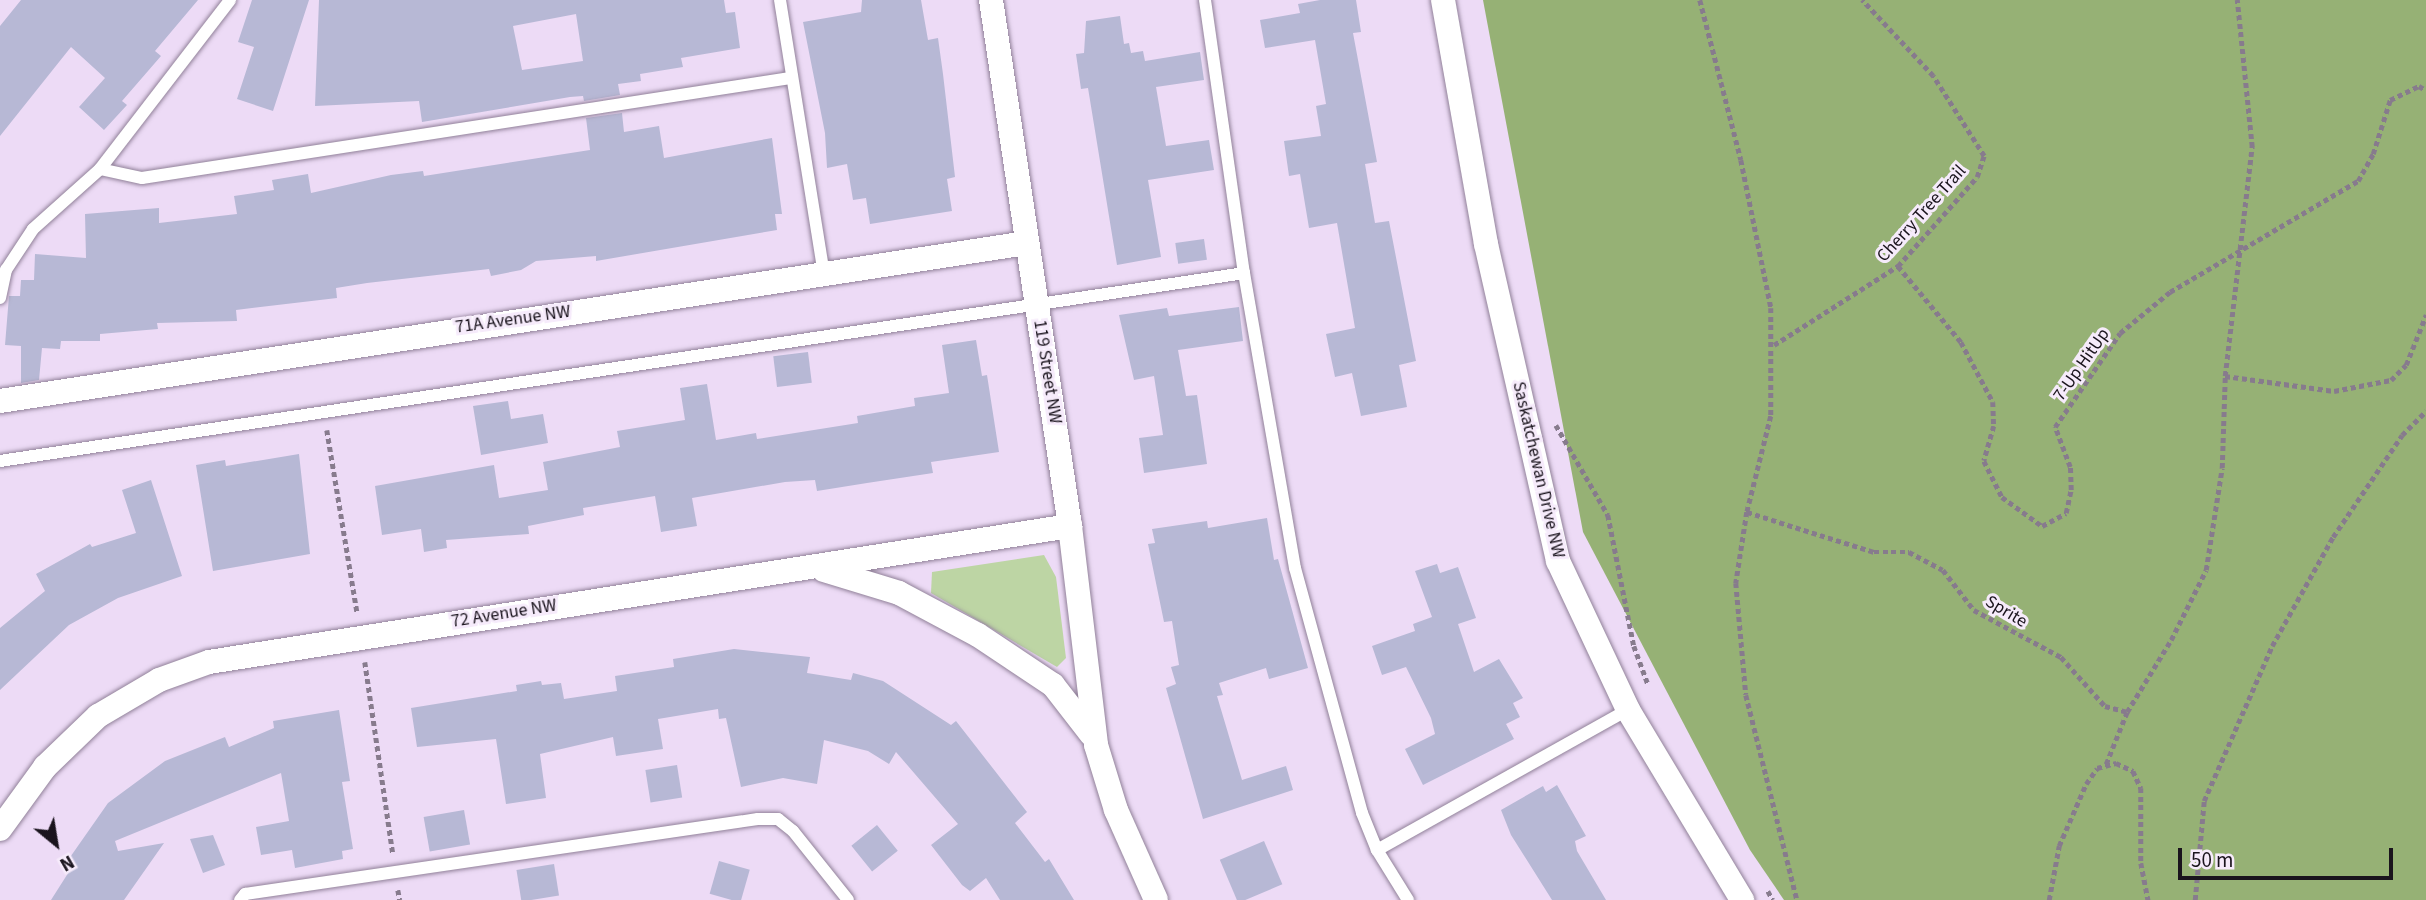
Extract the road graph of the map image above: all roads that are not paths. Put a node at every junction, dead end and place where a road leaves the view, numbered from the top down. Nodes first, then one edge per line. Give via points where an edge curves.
1 (230, 0) edge
2 (780, 0) edge
3 (991, 0) edge
4 (1205, 0) edge
5 (1443, 0) edge
6 (790, 78) junction
7 (100, 169) junction
8 (1027, 243) junction
9 (1244, 272) junction
10 (824, 274) junction
11 (0, 298) edge
12 (1037, 306) junction
13 (0, 401) edge
14 (0, 461) edge
15 (1070, 526) junction
16 (813, 567) junction
17 (1628, 710) junction
18 (1096, 745) junction
19 (0, 829) edge
20 (1377, 850) junction
21 (240, 900) edge
22 (848, 900) edge
23 (1156, 900) edge
24 (1408, 900) edge
25 (1742, 900) edge

1 - 7 lane
2 - 6 lane
3 - 8 street, 119 Street NW
4 - 9 lane
5 - 17 street, Saskatchewan Drive NW via 1486,244 1558,561
6 - 7 lane via 142,178
6 - 10 lane
7 - 11 lane via 33,229 6,270
8 - 10 street, 71A Avenue NW
8 - 12 street, 119 Street NW
9 - 12 lane
9 - 20 lane via 1295,568 1345,757
10 - 13 street, 71A Avenue NW
12 - 14 lane
12 - 15 street, 119 Street NW
15 - 16 street, 72 Avenue NW
15 - 18 street, 119 Street NW
16 - 18 street, 119 Street NW via 899,593 1006,652 1060,692
16 - 19 street, 72 Avenue NW via 209,662 159,680 97,716 45,767
17 - 20 lane
17 - 25 street, Saskatchewan Drive NW
18 - 23 street, 119 Street NW via 1116,810
20 - 24 lane
21 - 22 lane via 245,894 778,819 793,831

